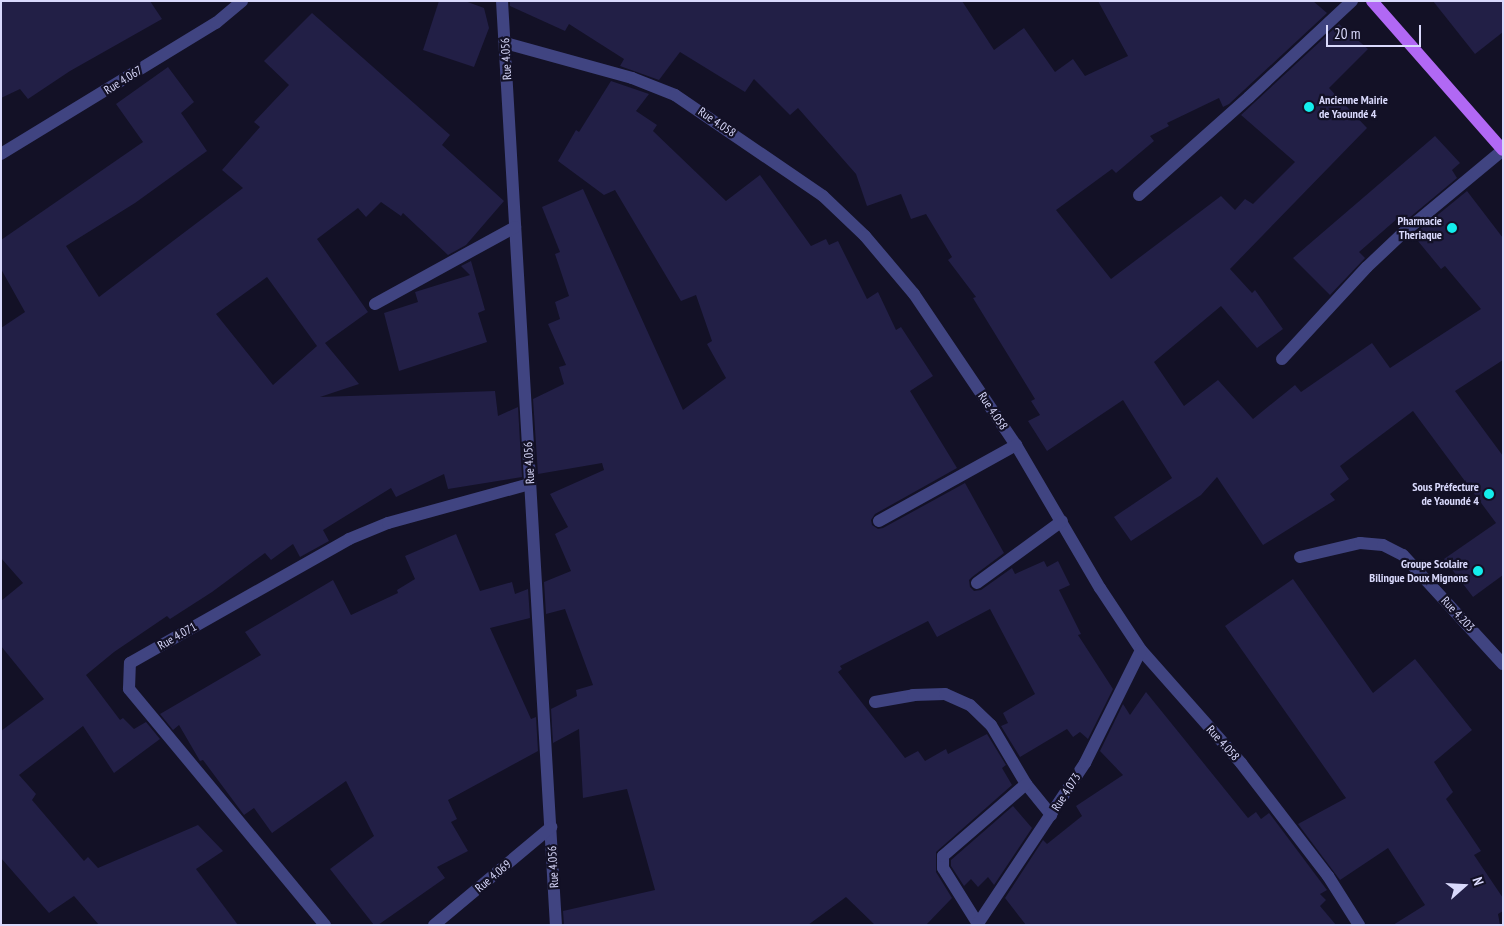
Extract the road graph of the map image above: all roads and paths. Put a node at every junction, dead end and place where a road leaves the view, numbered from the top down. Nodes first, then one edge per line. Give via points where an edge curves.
1 (242, 1) edge
2 (502, 1) edge
3 (1352, 1) edge
4 (1372, 1) edge
5 (505, 43) junction
6 (1503, 150) edge
7 (1, 154) edge
8 (1138, 195) dead end
9 (515, 227) junction
10 (375, 304) dead end
11 (1282, 359) dead end
12 (1016, 445) junction
13 (530, 484) junction
14 (1062, 520) junction
15 (879, 521) dead end
16 (1300, 557) dead end
17 (977, 583) dead end
18 (1141, 650) junction
19 (1503, 664) edge
20 (875, 702) dead end
21 (1026, 784) junction
22 (1051, 815) junction
23 (551, 827) junction
24 (325, 925) edge
25 (434, 925) edge
26 (556, 925) edge
27 (977, 925) edge
28 (1359, 925) edge

1 - 7 street, Rue 4.067 via 216,23
2 - 5 street, Rue 4.056
3 - 8 street via 1249,98
4 - 6 main road
5 - 9 street, Rue 4.056
5 - 12 street, Rue 4.058 via 632,78 675,95 823,196 865,236 914,294
6 - 11 street via 1367,267
9 - 10 street
9 - 13 street, Rue 4.056
12 - 14 street, Rue 4.058
12 - 15 street
13 - 23 street, Rue 4.056
13 - 24 street, Rue 4.071 via 388,523 349,539 130,663 129,689
14 - 17 street
14 - 18 street, Rue 4.058 via 1100,588
16 - 19 street, Rue 4.203 via 1360,543 1384,545 1403,555
18 - 22 street, Rue 4.073 via 1085,763
18 - 28 street, Rue 4.058 via 1241,763 1328,876
20 - 21 street via 913,695 945,694 970,705 991,725
21 - 22 street
21 - 27 street via 943,856 943,868
22 - 27 street, Rue 4.073
23 - 25 street, Rue 4.069
23 - 26 street, Rue 4.056

